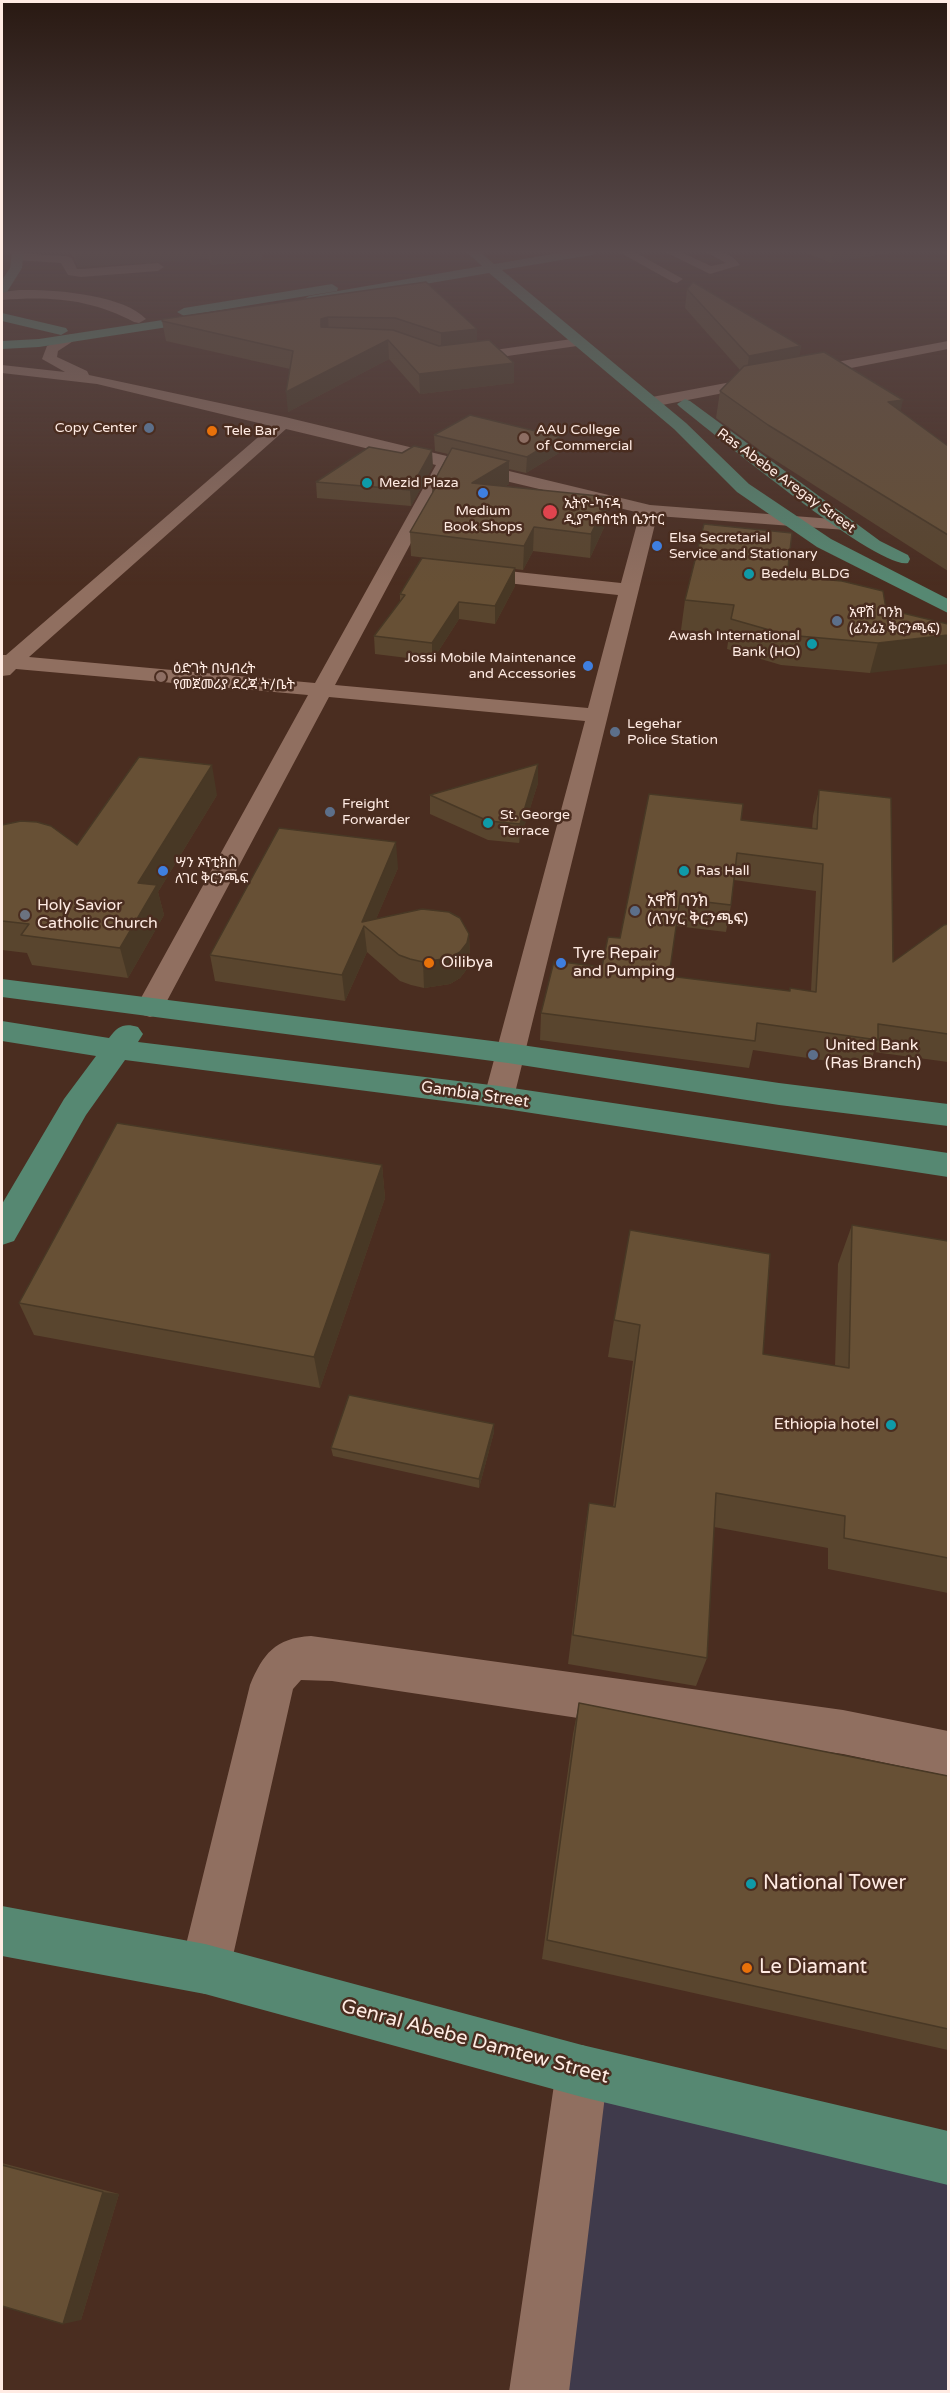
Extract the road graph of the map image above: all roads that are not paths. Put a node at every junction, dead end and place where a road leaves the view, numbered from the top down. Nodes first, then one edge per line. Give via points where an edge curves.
1 (57, 363) edge
2 (604, 363) edge
3 (856, 363) edge
4 (2, 369) edge
5 (97, 380) junction
6 (660, 384) dead end
7 (677, 397) junction
8 (652, 402) junction
9 (285, 422) junction
10 (446, 461) junction
11 (650, 510) junction
12 (684, 513) junction
13 (846, 525) junction
14 (795, 532) junction
15 (767, 536) edge
16 (824, 543) junction
17 (873, 545) junction
18 (390, 564) junction
19 (412, 567) dead end
20 (920, 568) dead end
21 (447, 571) edge
22 (629, 590) junction
23 (948, 607) edge
24 (4, 665) edge
25 (322, 690) junction
26 (596, 715) junction
27 (2, 988) edge
28 (150, 1007) junction
29 (2, 1031) edge
30 (115, 1049) junction
31 (508, 1053) junction
32 (498, 1097) junction
33 (948, 1115) edge
34 (948, 1165) edge
35 (2, 1232) edge
36 (948, 1754) edge
37 (2, 1931) edge
38 (204, 1969) junction
39 (582, 2072) junction
40 (948, 2158) edge
41 (539, 2391) edge

1 - 5 street
2 - 8 main road, Ras Abebe Aregay Street
3 - 7 street
4 - 5 street
5 - 9 street
6 - 7 main road, Ras Abebe Aregay Street
7 - 8 street
7 - 13 main road, Ras Abebe Aregay Street
8 - 14 main road, Ras Abebe Aregay Street
9 - 10 street
9 - 24 street
10 - 11 street
10 - 18 street
11 - 12 street
11 - 22 street
12 - 14 street
12 - 15 street
13 - 14 street
13 - 17 main road, Ras Abebe Aregay Street
14 - 16 street
16 - 17 street
16 - 23 main road, Ras Abebe Aregay Street
17 - 20 main road, Ras Abebe Aregay Street
18 - 19 street
18 - 25 street
21 - 22 street
22 - 26 street
24 - 25 street
25 - 26 street
25 - 28 street
26 - 31 street
27 - 28 main road
28 - 30 main road
28 - 31 main road
29 - 30 main road, Gambia Street
30 - 32 main road, Gambia Street
30 - 35 main road via 75,1107
31 - 32 street
31 - 33 main road
32 - 34 main road, Gambia Street
36 - 38 street via 843,1732 332,1659 306,1657 286,1662 272,1685
37 - 38 main road, Genral Abebe Damtew Street
38 - 39 main road, Genral Abebe Damtew Street
39 - 40 main road, Genral Abebe Damtew Street
39 - 41 street

